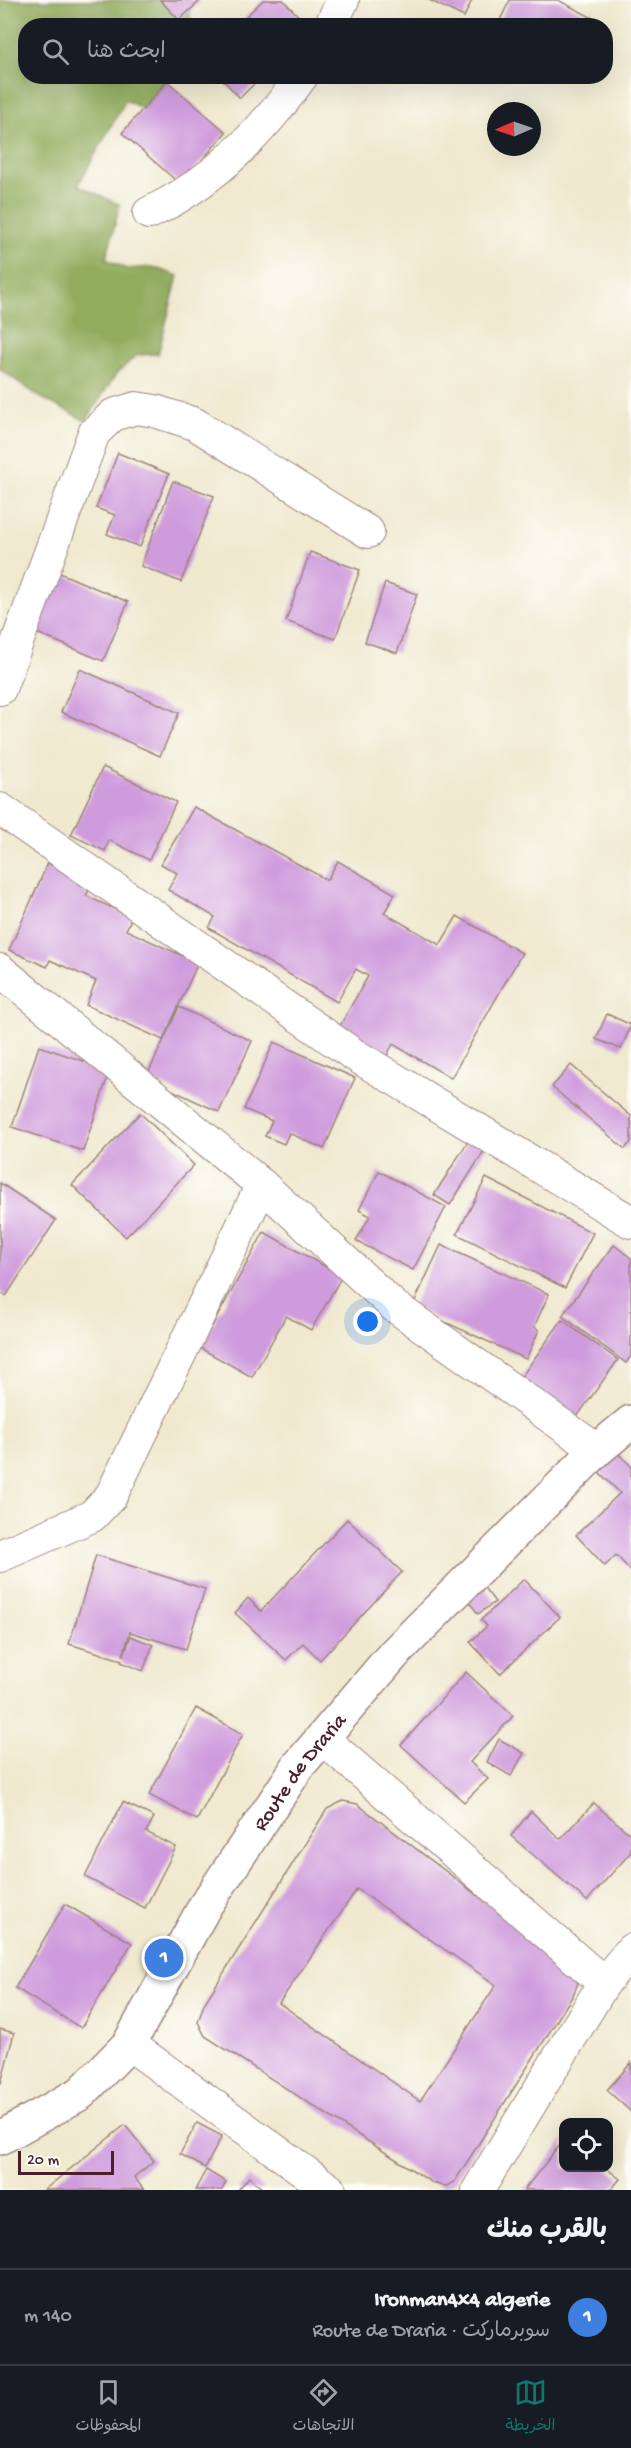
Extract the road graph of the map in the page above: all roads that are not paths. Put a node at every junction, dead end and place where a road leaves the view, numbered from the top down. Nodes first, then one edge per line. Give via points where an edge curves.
1 (343, 0) edge
2 (334, 18) edge
3 (297, 84) edge
4 (149, 213) dead end
5 (368, 532) dead end
6 (0, 689) edge
7 (0, 809) edge
8 (0, 969) edge
9 (262, 1185) junction
10 (631, 1222) edge
11 (631, 1422) edge
12 (597, 1450) junction
13 (0, 1556) edge
14 (322, 1738) junction
15 (631, 1950) edge
16 (604, 1983) junction
17 (129, 2044) junction
18 (0, 2138) edge
19 (330, 2190) edge
20 (478, 2190) edge

1 - 2 street
3 - 4 street via 242,148 179,198
5 - 6 street via 195,424 135,408 113,415 94,433
7 - 10 street via 353,1054
8 - 9 street
9 - 12 street via 394,1306
9 - 13 street via 111,1496 92,1516
11 - 12 main road, Route de Draria
12 - 14 main road, Route de Draria via 394,1654
14 - 16 street
14 - 17 main road, Route de Draria via 205,1905
15 - 16 street
16 - 20 street
17 - 18 main road, Route de Draria via 81,2093
17 - 19 street

